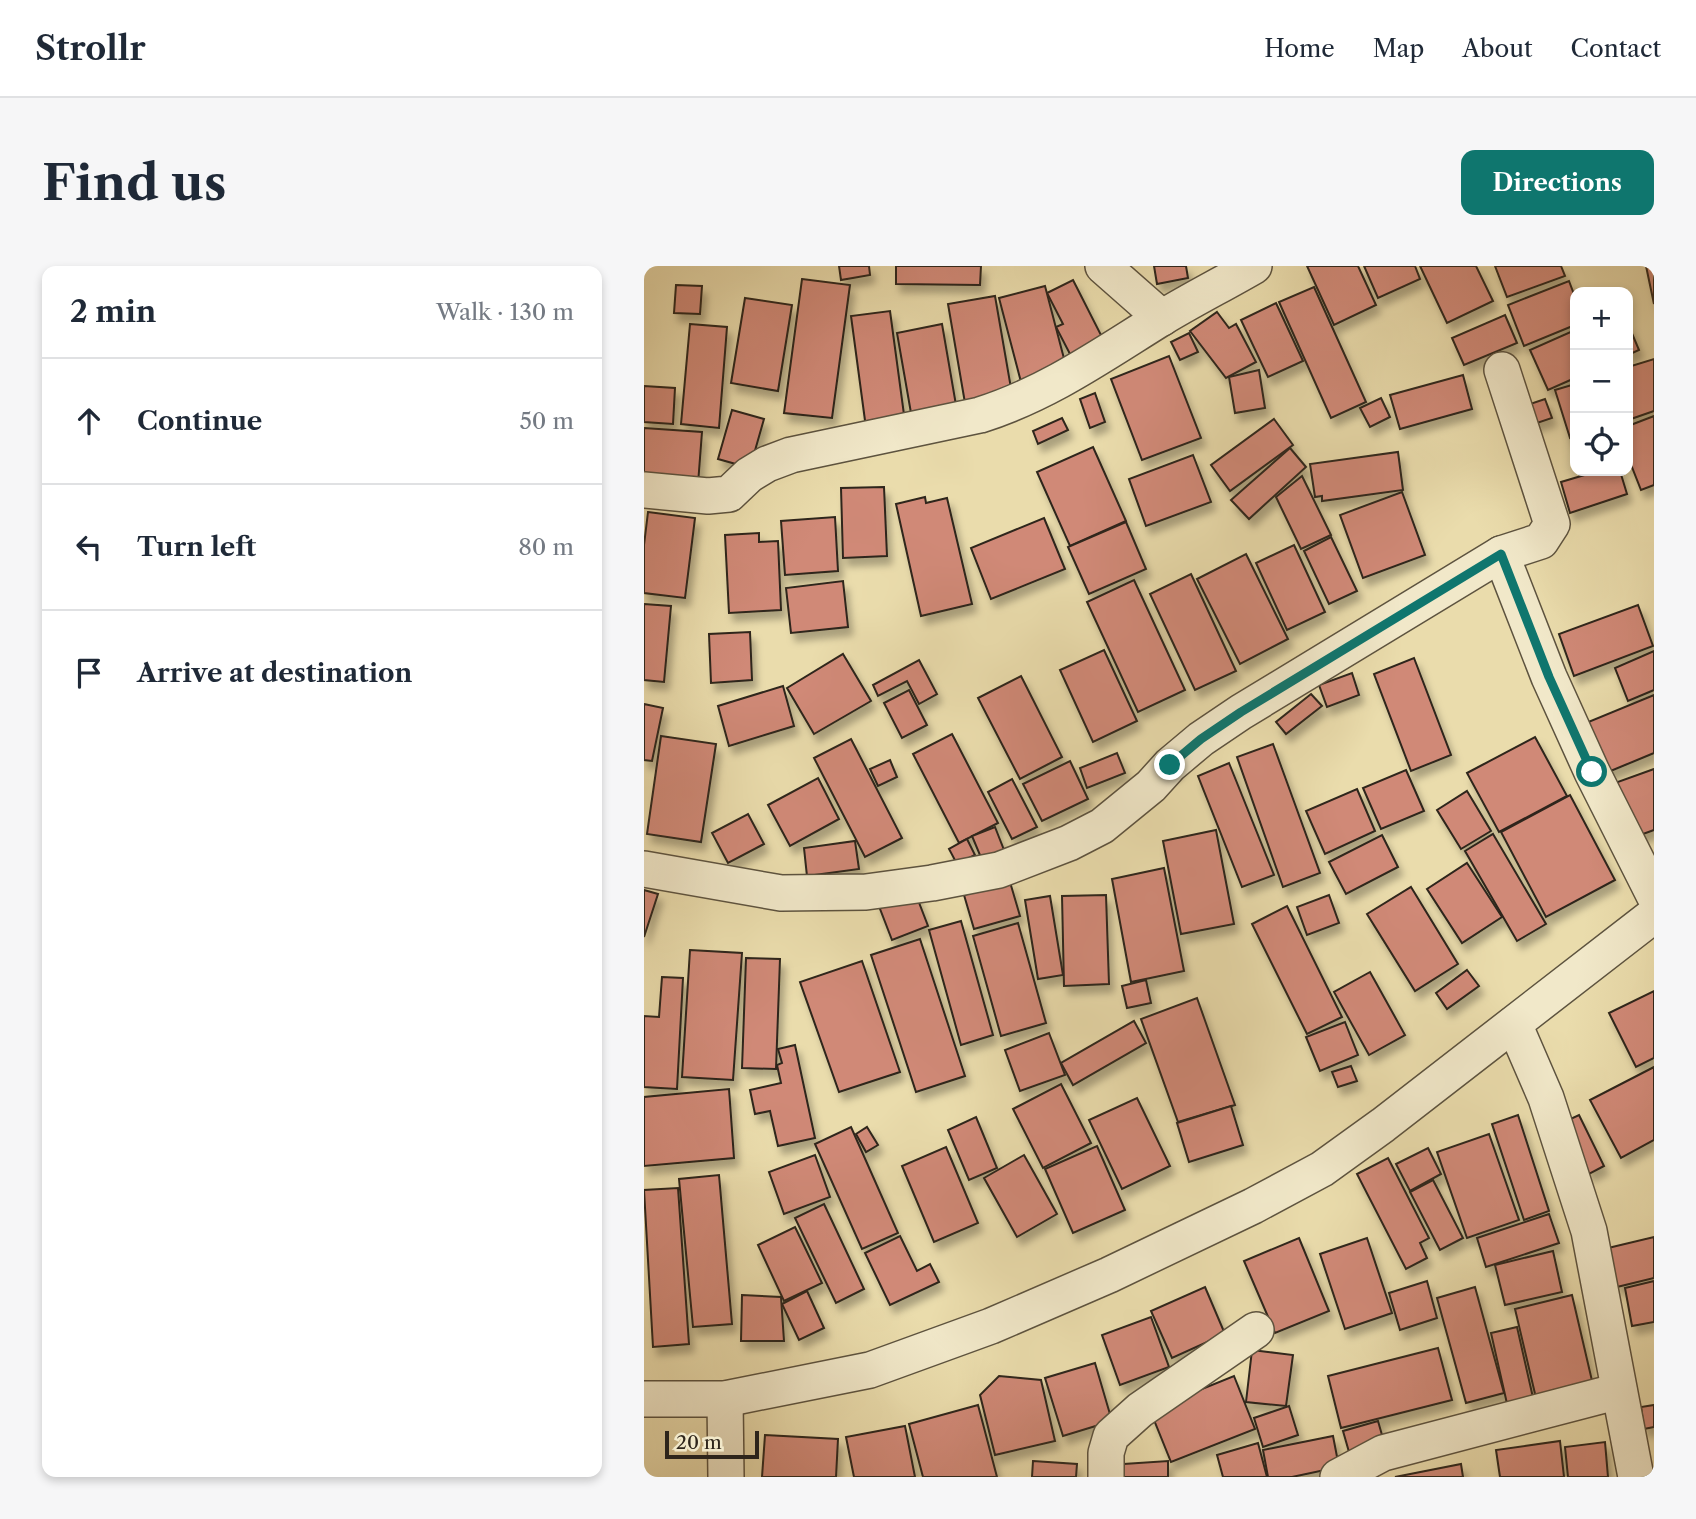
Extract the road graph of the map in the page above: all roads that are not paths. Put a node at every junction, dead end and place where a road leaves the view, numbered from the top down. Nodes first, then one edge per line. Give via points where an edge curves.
1 (1103, 266) edge
2 (1254, 266) edge
3 (1162, 318) junction
4 (1502, 370) dead end
5 (644, 490) edge
6 (1501, 554) junction
7 (644, 869) edge
8 (1654, 895) edge
9 (1654, 915) edge
10 (1514, 1024) junction
11 (1256, 1330) dead end
12 (1619, 1391) junction
13 (644, 1399) edge
14 (725, 1399) junction
15 (726, 1477) edge
16 (1106, 1477) edge
17 (1338, 1477) edge
18 (1636, 1477) edge

1 - 3 street
2 - 3 street
3 - 5 street via 1072,376 1006,407 791,455 749,475 729,494
4 - 6 street via 1552,524 1541,541
6 - 7 street via 1201,739 1102,826 999,870 866,892 781,893
6 - 8 street via 1549,677
9 - 10 street
10 - 12 street via 1546,1098 1589,1231
10 - 14 street via 1322,1169 1109,1275 991,1326 870,1370
11 - 16 street via 1140,1410 1111,1436
12 - 17 street via 1383,1453
12 - 18 street
13 - 14 street
14 - 15 street

